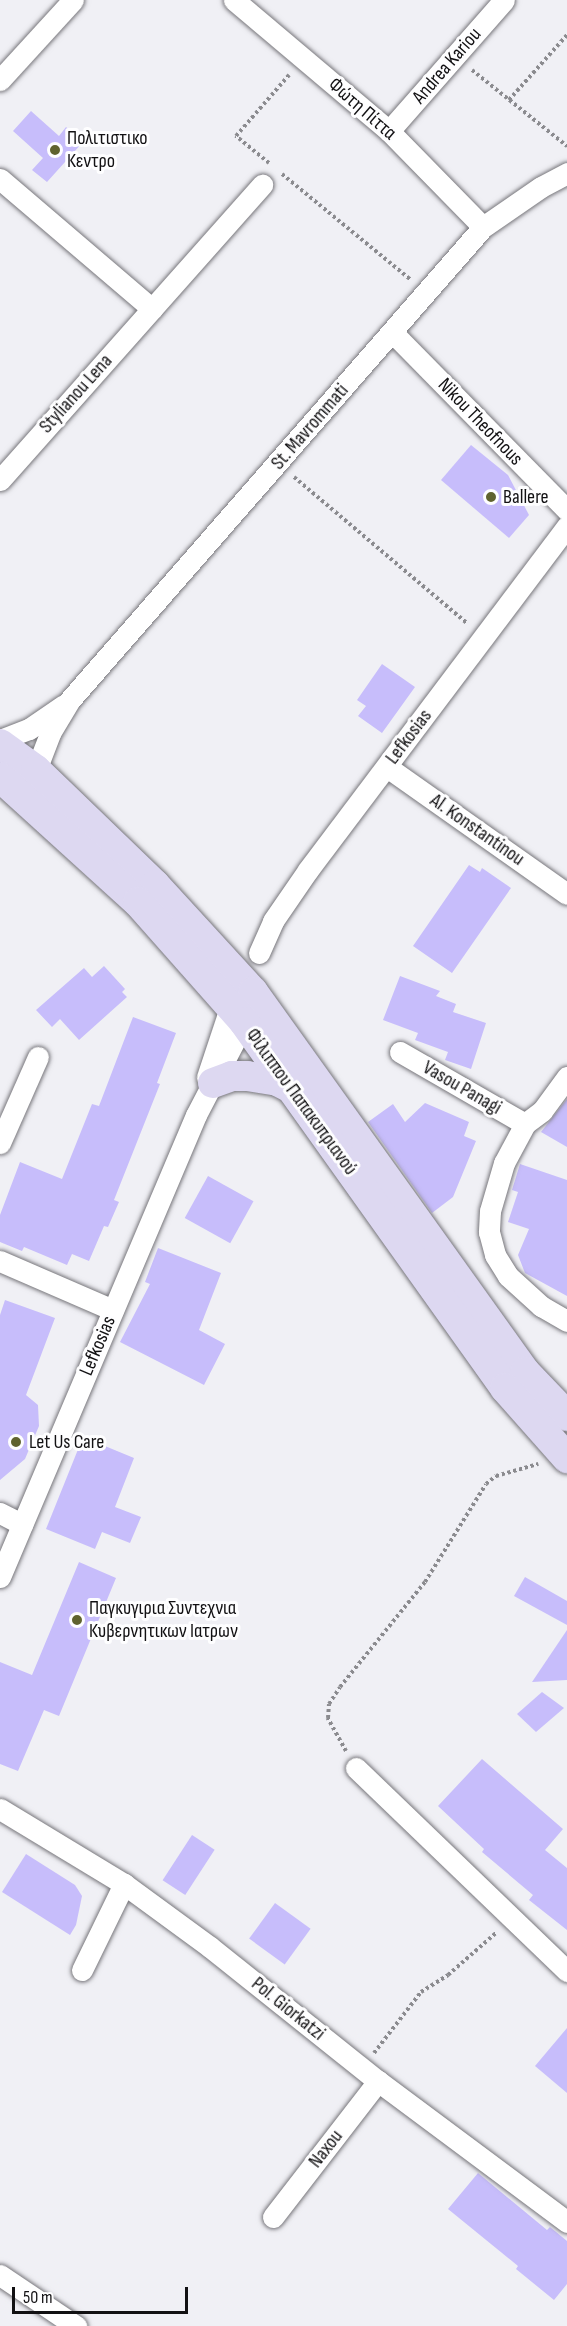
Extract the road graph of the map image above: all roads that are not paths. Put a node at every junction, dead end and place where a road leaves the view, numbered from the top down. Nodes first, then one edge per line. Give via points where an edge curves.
1 (73, 0) edge
2 (234, 0) edge
3 (504, 0) edge
4 (0, 80) edge
5 (389, 131) junction
6 (567, 173) edge
7 (0, 179) edge
8 (262, 185) dead end
9 (483, 227) junction
10 (152, 309) junction
11 (393, 333) junction
12 (0, 480) edge
13 (567, 510) edge
14 (567, 526) edge
15 (69, 701) junction
16 (0, 742) edge
17 (387, 767) junction
18 (36, 770) junction
19 (0, 777) edge
20 (567, 894) edge
21 (259, 953) dead end
22 (243, 1001) junction
23 (400, 1052) dead end
24 (38, 1057) dead end
25 (567, 1077) edge
26 (213, 1083) junction
27 (293, 1089) junction
28 (196, 1115) junction
29 (525, 1125) junction
30 (0, 1143) edge
31 (0, 1261) edge
32 (113, 1310) junction
33 (567, 1321) edge
34 (567, 1416) edge
35 (566, 1456) edge
36 (0, 1513) edge
37 (22, 1524) junction
38 (0, 1577) edge
39 (356, 1768) road end
40 (0, 1809) edge
41 (124, 1884) junction
42 (82, 1970) dead end
43 (567, 1971) edge
44 (370, 2074) junction
45 (273, 2217) dead end
46 (567, 2222) edge
47 (0, 2275) edge
48 (76, 2326) edge

1 - 4 street
2 - 5 street, Φώτη Πίττα
3 - 5 street, Andrea Kariou
5 - 9 street, Φώτη Πίττα
6 - 9 street, St. Mavrommati
7 - 10 street
8 - 10 street, Stylianou Lena
9 - 11 street, St. Mavrommati
10 - 12 street, Stylianou Lena
11 - 13 street, Nikou Theofnous
11 - 15 street, St. Mavrommati
14 - 17 street, Lefkosias
15 - 16 street, St. Mavrommati via 29,729
15 - 18 street, St. Mavrommati via 50,733
16 - 18 main road, Φίλιππου Παπακυπριανού
17 - 20 street, Al. Konstantinou
17 - 21 street, Lefkosias via 308,870 273,921
18 - 22 main road, Φίλιππου Παπακυπριανού via 156,885
19 - 22 main road, Φίλιππου Παπακυπριανού
22 - 26 street, Lefkosias
22 - 27 main road, Φίλιππου Παπακυπριανού
22 - 28 street, Lefkosias
22 - 34 main road, Φίλιππου Παπακυπριανού via 525,1372
23 - 29 street, Vasou Panagi
24 - 30 street
25 - 29 street via 542,1111
26 - 27 main road via 232,1076 247,1076
26 - 28 street, Lefkosias
27 - 35 main road, Φίλιππου Παπακυπριανού via 505,1388
28 - 32 street, Lefkosias
29 - 33 street via 504,1163 490,1211 489,1232 495,1256 508,1276 541,1306
31 - 32 street
32 - 37 street, Lefkosias
36 - 37 street
37 - 38 street, Lefkosias
39 - 43 street
40 - 41 street, Pol. Giorkatzi
41 - 42 street
41 - 44 street, Pol. Giorkatzi
44 - 45 street, Naxou
44 - 46 street, Pol. Giorkatzi
47 - 48 street

